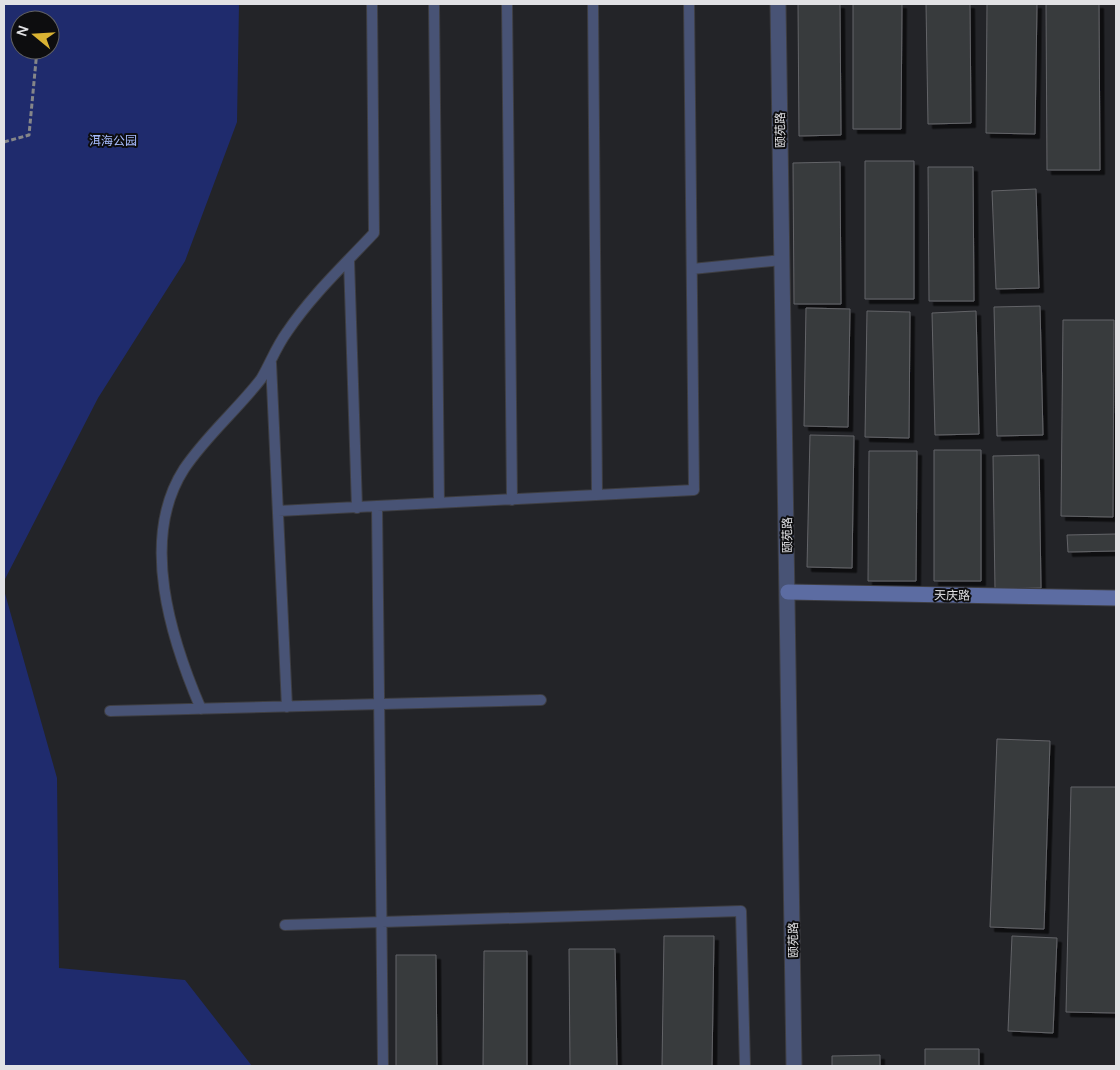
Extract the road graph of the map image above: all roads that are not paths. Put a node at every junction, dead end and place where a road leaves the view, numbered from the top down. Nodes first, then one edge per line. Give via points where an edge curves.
1 (372, 4) edge
2 (434, 4) edge
3 (507, 4) edge
4 (593, 4) edge
5 (689, 4) edge
6 (778, 4) edge
7 (349, 260) junction
8 (782, 260) junction
9 (692, 269) junction
10 (270, 357) junction
11 (597, 495) junction
12 (512, 500) junction
13 (439, 503) junction
14 (377, 506) junction
15 (357, 508) junction
16 (278, 512) junction
17 (788, 592) junction
18 (1116, 598) edge
19 (541, 700) dead end
20 (379, 705) junction
21 (287, 707) junction
22 (201, 709) junction
23 (110, 711) dead end
24 (381, 922) junction
25 (285, 925) dead end
26 (383, 1066) edge
27 (745, 1066) edge
28 (794, 1066) edge

1 - 7 lane via 374,233
2 - 13 lane
3 - 12 lane
4 - 11 lane
5 - 9 lane
6 - 8 street, 颐苑路
7 - 10 lane via 296,320
7 - 15 lane
8 - 9 lane
8 - 17 street, 颐苑路
9 - 11 lane via 694,490
10 - 16 lane
10 - 22 lane via 261,379 185,467 168,505 163,553 166,600 180,656
11 - 12 lane
12 - 13 lane
13 - 14 lane
14 - 15 lane
14 - 20 lane
15 - 16 lane
16 - 21 lane
17 - 18 street, 天庆路
17 - 28 street, 颐苑路
19 - 20 lane
20 - 21 lane
20 - 24 lane
21 - 22 lane
22 - 23 lane
24 - 25 lane
24 - 26 lane
24 - 27 lane via 741,912

